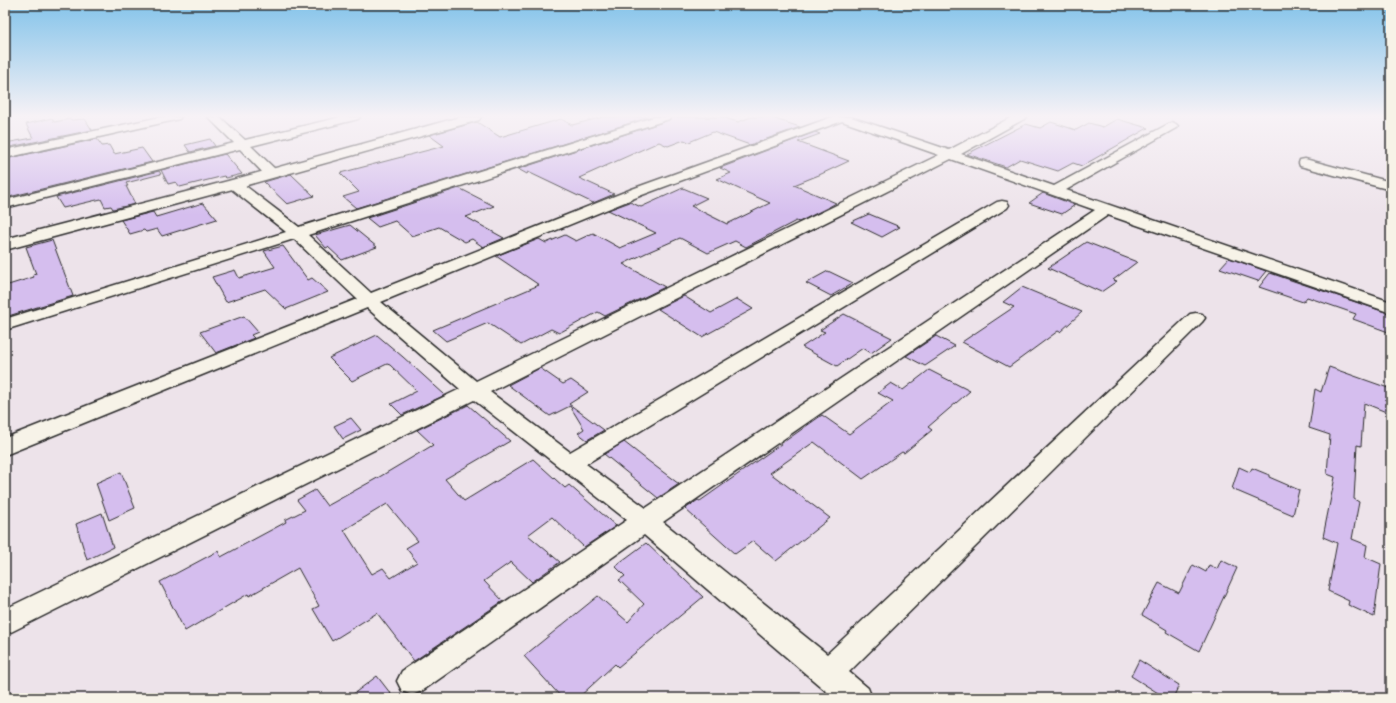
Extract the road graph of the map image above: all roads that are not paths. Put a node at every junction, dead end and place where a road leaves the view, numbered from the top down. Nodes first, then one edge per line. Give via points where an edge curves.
1 (24, 150) edge
2 (220, 150) edge
3 (249, 150) edge
4 (355, 150) edge
5 (560, 150) edge
6 (752, 150) edge
7 (935, 150) edge
8 (960, 150) edge
9 (1129, 150) edge
10 (5, 154) edge
11 (950, 155) junction
12 (1305, 163) dead end
13 (271, 173) junction
14 (234, 184) junction
15 (1391, 186) edge
16 (1055, 191) junction
17 (5, 204) edge
18 (1002, 205) dead end
19 (1107, 209) junction
20 (297, 233) junction
21 (5, 245) edge
22 (368, 300) junction
23 (1391, 308) edge
24 (1196, 318) dead end
25 (5, 325) edge
26 (476, 390) junction
27 (5, 447) edge
28 (569, 462) junction
29 (644, 521) junction
30 (5, 623) edge
31 (828, 673) junction
32 (412, 681) dead end
33 (857, 698) edge

1 - 10 street
2 - 17 street
3 - 13 street
4 - 13 street
5 - 20 street
6 - 22 street via 637,192
7 - 11 street
8 - 11 street
9 - 16 street
11 - 16 street
11 - 26 street
12 - 15 street
13 - 14 street
14 - 20 street
14 - 21 street
16 - 19 street
18 - 28 street
19 - 23 street
19 - 29 street
20 - 22 street
20 - 25 street
22 - 26 street
22 - 27 street
24 - 31 street
26 - 28 street
26 - 30 street
28 - 29 street
29 - 31 street
29 - 32 street
31 - 33 street

